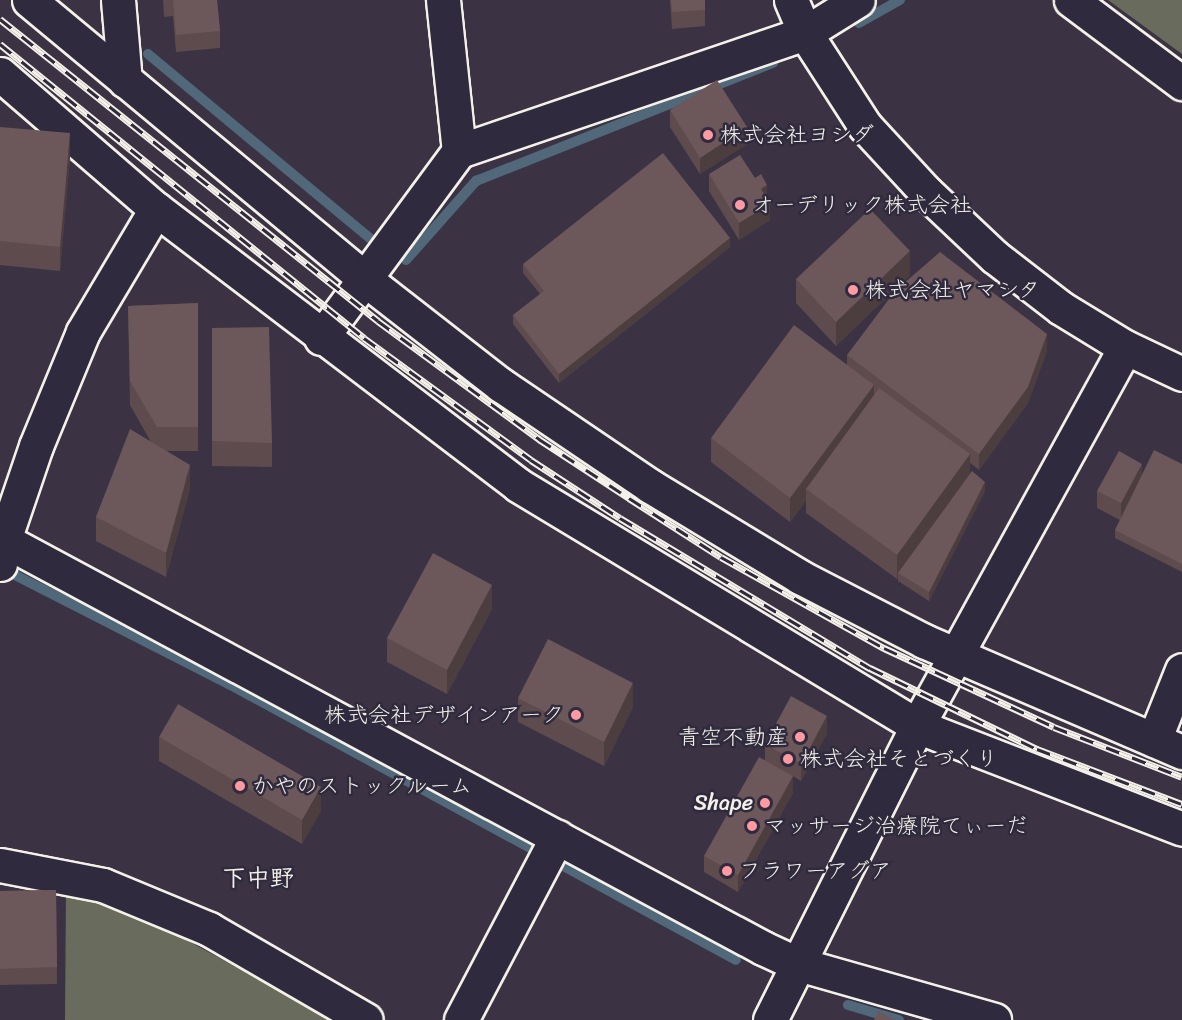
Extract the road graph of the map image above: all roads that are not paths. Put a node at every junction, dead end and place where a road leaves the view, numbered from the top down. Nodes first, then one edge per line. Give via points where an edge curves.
1 (29, 0) edge
2 (118, 0) edge
3 (443, 0) edge
4 (790, 0) edge
5 (858, 0) edge
6 (1071, 0) edge
7 (805, 33) junction
8 (0, 74) edge
9 (125, 81) junction
10 (1182, 83) edge
11 (459, 151) junction
12 (156, 209) junction
13 (366, 280) junction
14 (321, 338) junction
15 (1125, 347) junction
16 (1182, 374) edge
17 (1, 550) edge
18 (956, 657) junction
19 (1182, 670) edge
20 (917, 726) junction
21 (1168, 746) edge
22 (1182, 829) edge
23 (550, 850) junction
24 (0, 865) edge
25 (798, 964) junction
26 (366, 1020) edge
27 (461, 1020) edge
28 (770, 1020) edge
29 (994, 1020) edge

1 - 9 street
2 - 9 street
3 - 11 street
4 - 7 street
5 - 7 street
6 - 10 street
7 - 11 street
7 - 15 street via 865,126 926,192 994,257 1061,308
8 - 12 street
9 - 13 street
11 - 13 street
12 - 14 street
12 - 17 street via 83,332 36,446
13 - 14 street
13 - 18 street via 501,385 650,486 800,577
14 - 20 street via 518,485
15 - 16 street
15 - 18 street
17 - 23 street
18 - 20 street
18 - 21 street
19 - 21 street
20 - 22 street
20 - 25 street
23 - 25 street
23 - 27 street
24 - 26 street via 103,885 208,929
25 - 28 street
25 - 29 street

